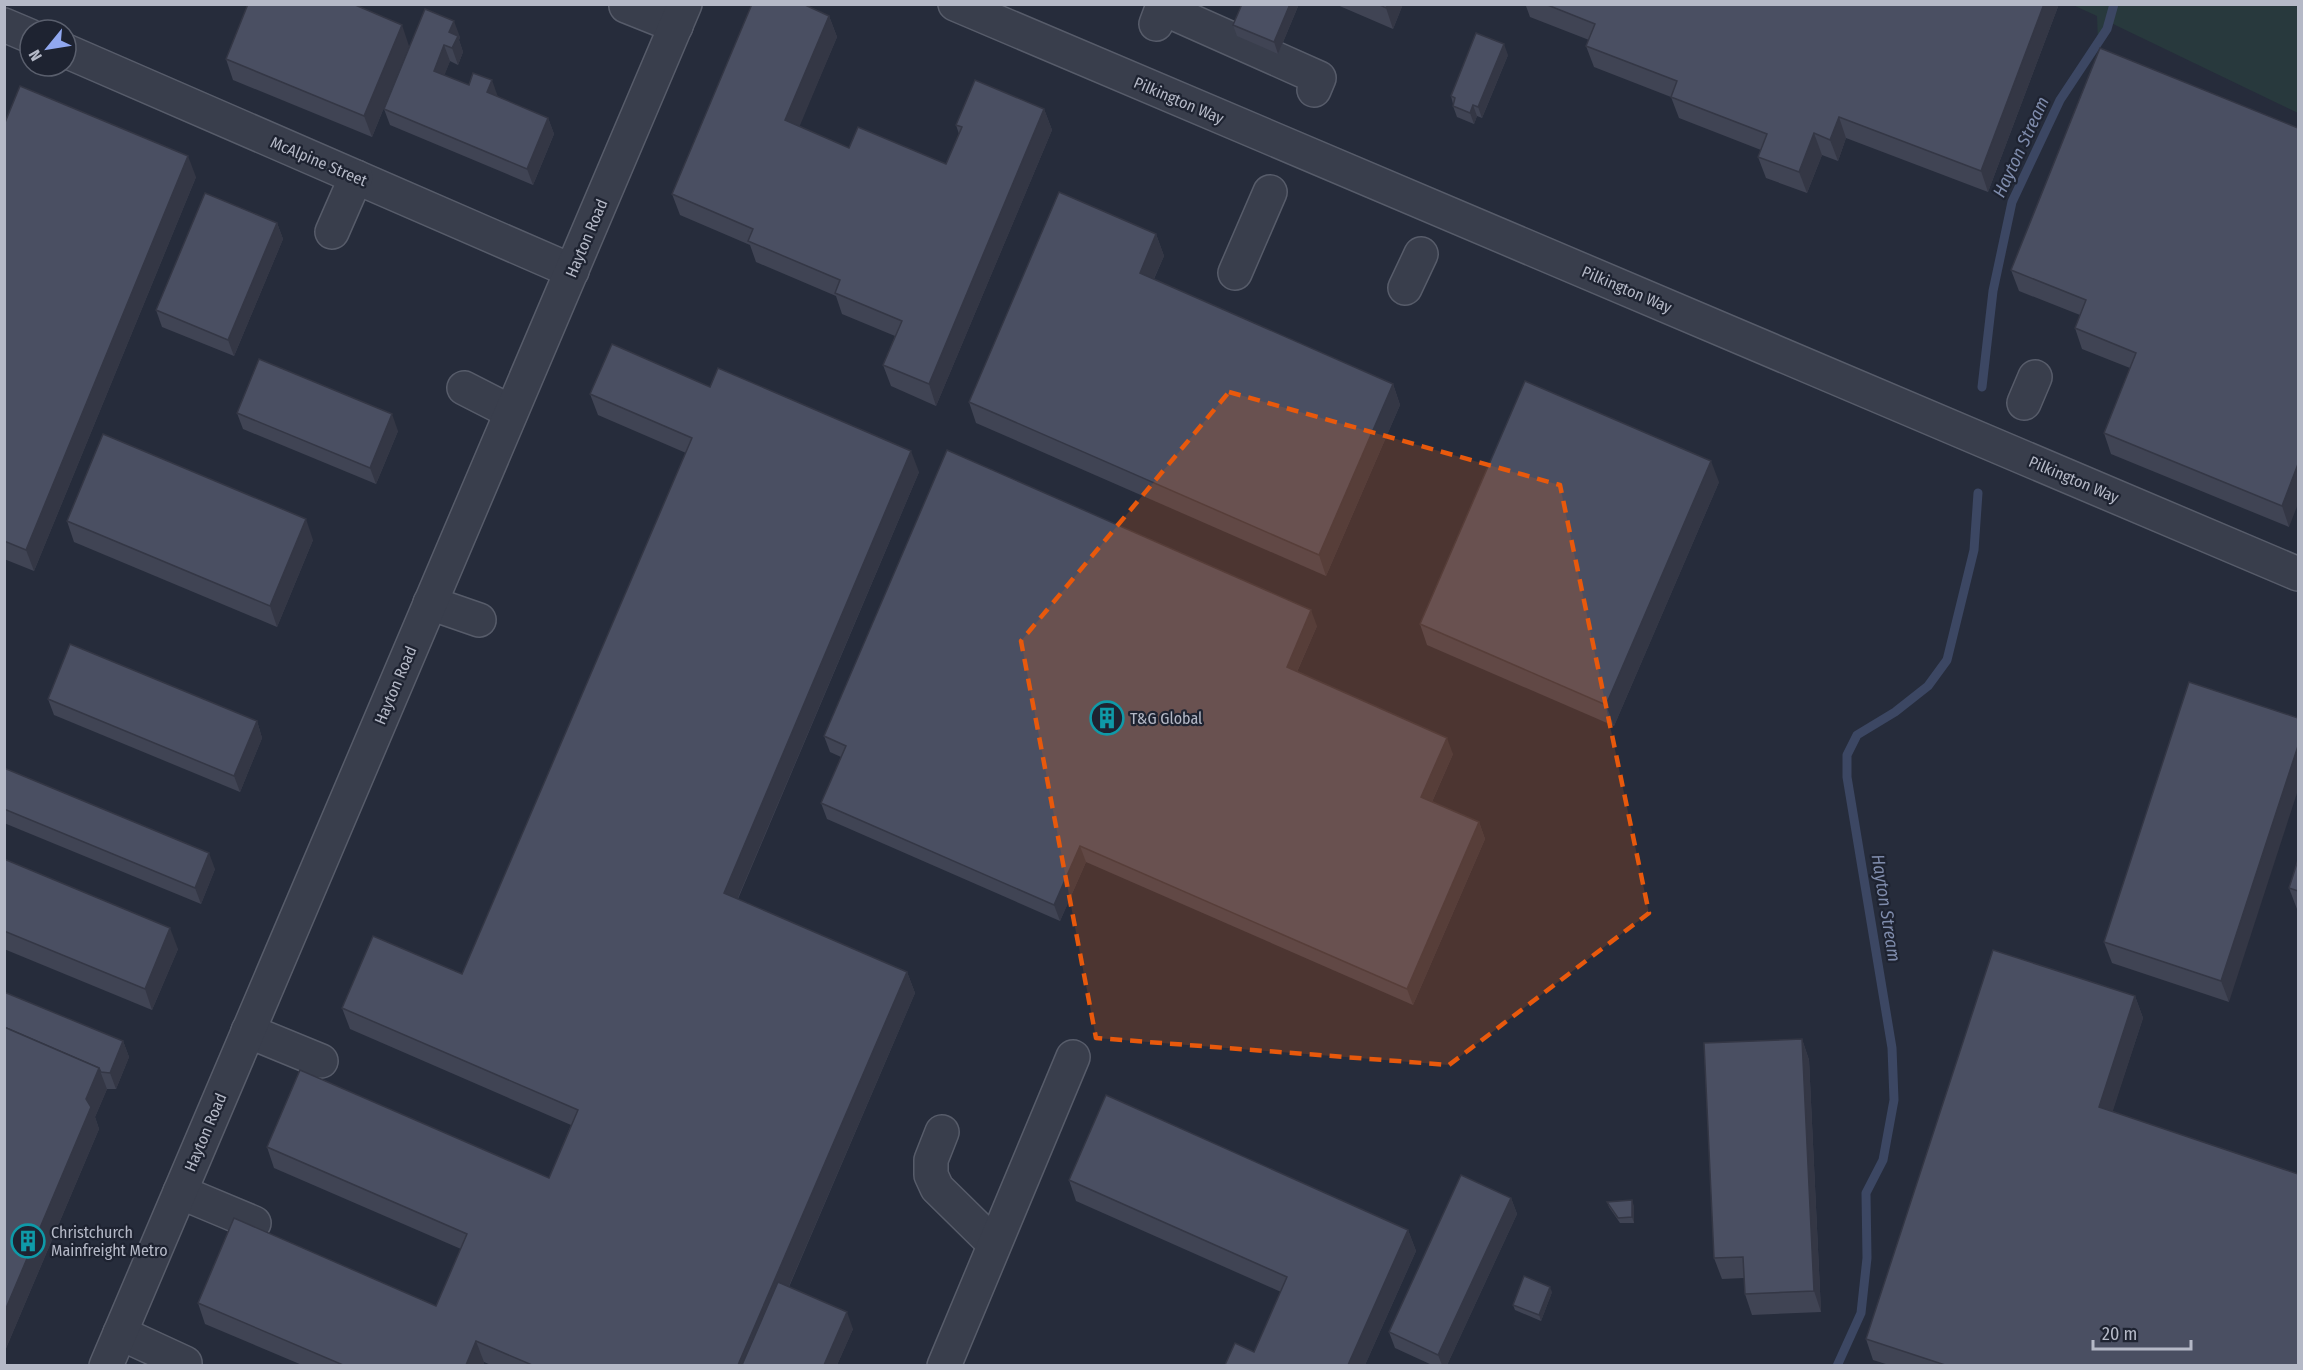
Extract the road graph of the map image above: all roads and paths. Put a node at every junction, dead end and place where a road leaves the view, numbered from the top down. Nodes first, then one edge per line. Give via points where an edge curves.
1 (955, 4) edge
2 (626, 6) dead end
3 (681, 15) edge
4 (1156, 24) dead end
5 (4, 25) edge
6 (18, 31) edge
7 (78, 56) edge
8 (1314, 90) dead end
9 (356, 177) junction
10 (1270, 192) dead end
11 (332, 232) dead end
12 (1421, 254) dead end
13 (572, 271) junction
14 (1235, 273) dead end
15 (1405, 288) dead end
16 (464, 388) dead end
17 (511, 412) junction
18 (2298, 574) edge
19 (430, 603) junction
20 (479, 620) dead end
21 (248, 1031) junction
22 (1073, 1057) dead end
23 (321, 1061) dead end
24 (942, 1132) dead end
25 (180, 1191) junction
26 (254, 1224) edge
27 (994, 1244) junction
28 (120, 1333) junction
29 (185, 1363) dead end
30 (106, 1365) edge
31 (944, 1365) edge

1 - 18 street, Pilkington Way
2 - 3 street
3 - 13 street, Hayton Road
4 - 8 street via 1162,8 1319,78
5 - 6 street
7 - 9 street, McAlpine Street
9 - 11 street
9 - 13 street, McAlpine Street
10 - 14 street
12 - 15 street
13 - 17 street, Hayton Road
16 - 17 street
17 - 19 street, Hayton Road
19 - 20 street
19 - 21 street, Hayton Road
21 - 23 street
21 - 25 street, Hayton Road
22 - 27 street
24 - 27 street via 931,1160 937,1188
25 - 26 street
25 - 28 street, Hayton Road
27 - 31 street
28 - 29 street
28 - 30 street, Hayton Road

